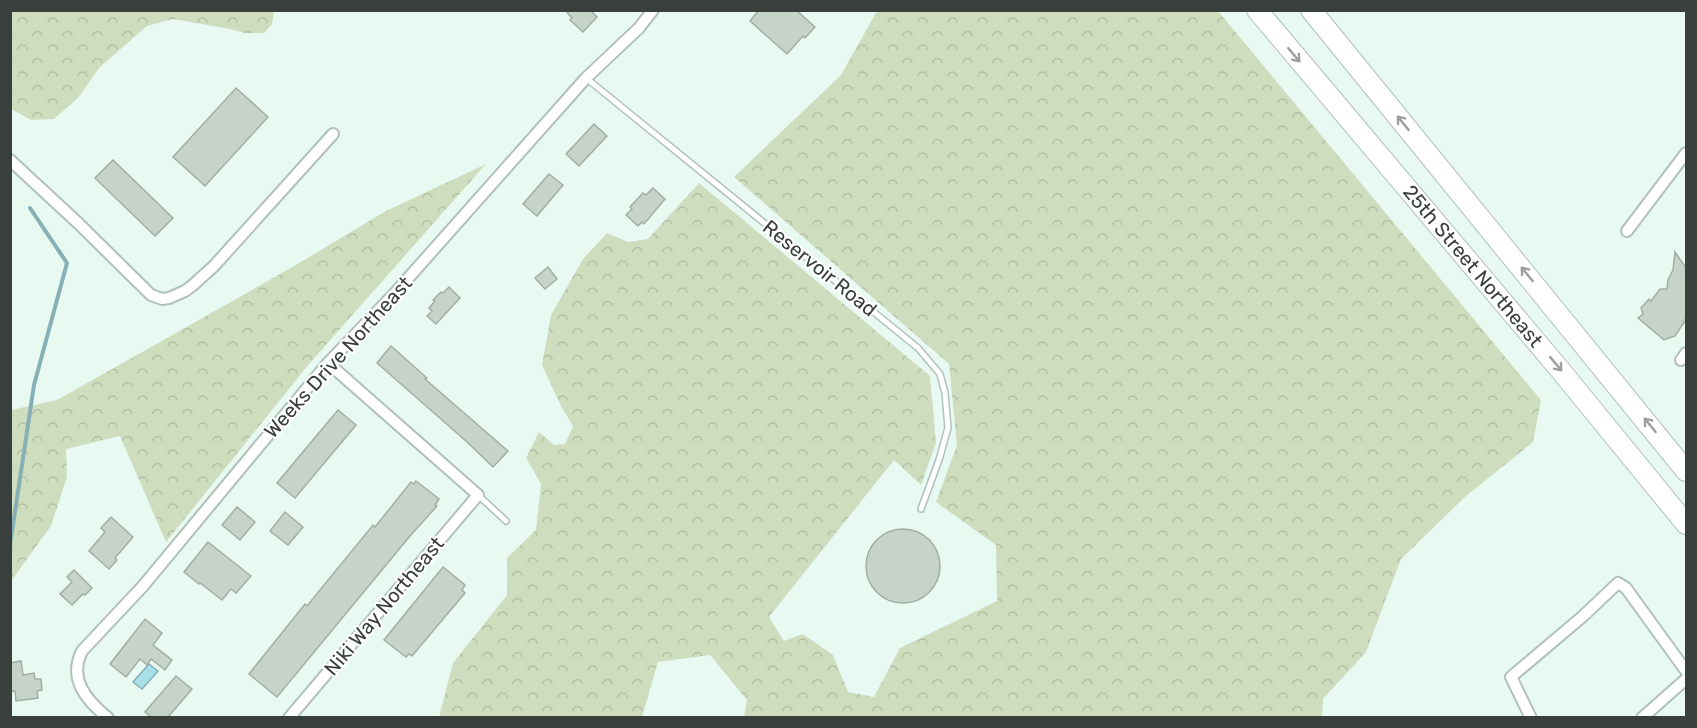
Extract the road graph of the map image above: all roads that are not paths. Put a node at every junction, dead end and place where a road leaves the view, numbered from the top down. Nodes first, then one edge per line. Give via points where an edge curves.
1 (653, 10) edge
2 (1257, 10) edge
3 (1311, 10) edge
4 (586, 78) junction
5 (333, 134) dead end
6 (1686, 153) edge
7 (10, 160) edge
8 (1627, 231) dead end
9 (328, 363) junction
10 (1686, 471) edge
11 (478, 495) junction
12 (921, 509) dead end
13 (506, 521) dead end
14 (1686, 524) edge
15 (1686, 671) edge
16 (1686, 679) edge
17 (108, 717) edge
18 (290, 717) edge
19 (1531, 717) edge
20 (1642, 717) edge

1 - 4 street, Weeks Drive Northeast
2 -> 14 highway, 25th Street Northeast
10 -> 3 highway, 25th Street Northeast
4 - 9 street, Weeks Drive Northeast via 395,294
4 - 12 lane, Reservoir Road via 918,348 940,374 948,428
5 - 7 street via 214,266 185,291 162,299 151,295
6 - 8 street
9 - 11 street
9 - 17 street, Weeks Drive Northeast via 143,586 82,651 76,669 79,684 88,699
11 - 13 lane
11 - 18 street, Niki Way Northeast
15 - 19 street via 1626,588 1618,583 1511,677
16 - 20 street

